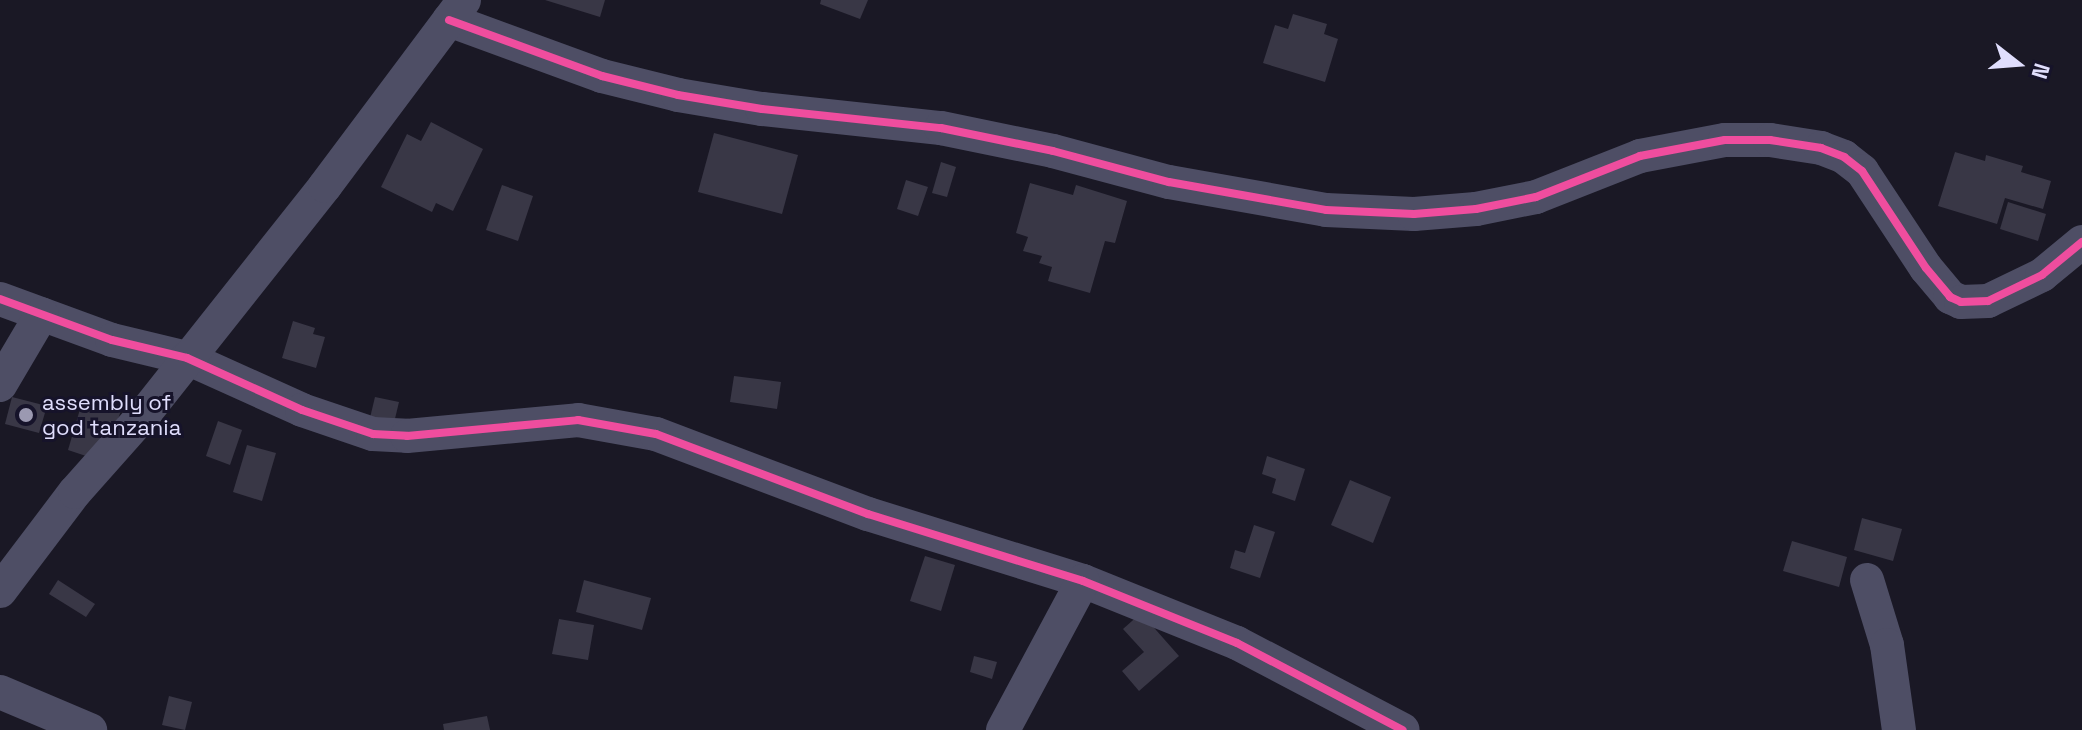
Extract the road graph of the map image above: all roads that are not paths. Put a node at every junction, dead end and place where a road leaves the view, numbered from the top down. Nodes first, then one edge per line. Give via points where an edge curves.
1 (456, 10) edge
2 (2082, 242) edge
3 (0, 299) edge
4 (42, 314) junction
5 (187, 358) junction
6 (0, 385) edge
7 (4, 576) edge
8 (1867, 580) dead end
9 (1083, 581) junction
10 (0, 692) edge
11 (90, 730) edge
12 (1003, 730) edge
13 (1403, 730) edge
14 (1899, 730) edge

1 - 2 street via 602,76 678,95 941,128 1169,182 1326,210 1414,214 1476,209 1536,197 1640,156 1725,140 1821,148 1862,171 1926,268 1950,297 1961,302 1988,301 2042,275
1 - 5 street
3 - 4 street
4 - 5 street via 112,340
4 - 6 street
5 - 7 street
5 - 9 street via 302,410 373,434 407,436 578,420 656,434 868,514
8 - 14 street via 1887,645
9 - 12 street
9 - 13 street via 1237,643
10 - 11 street

